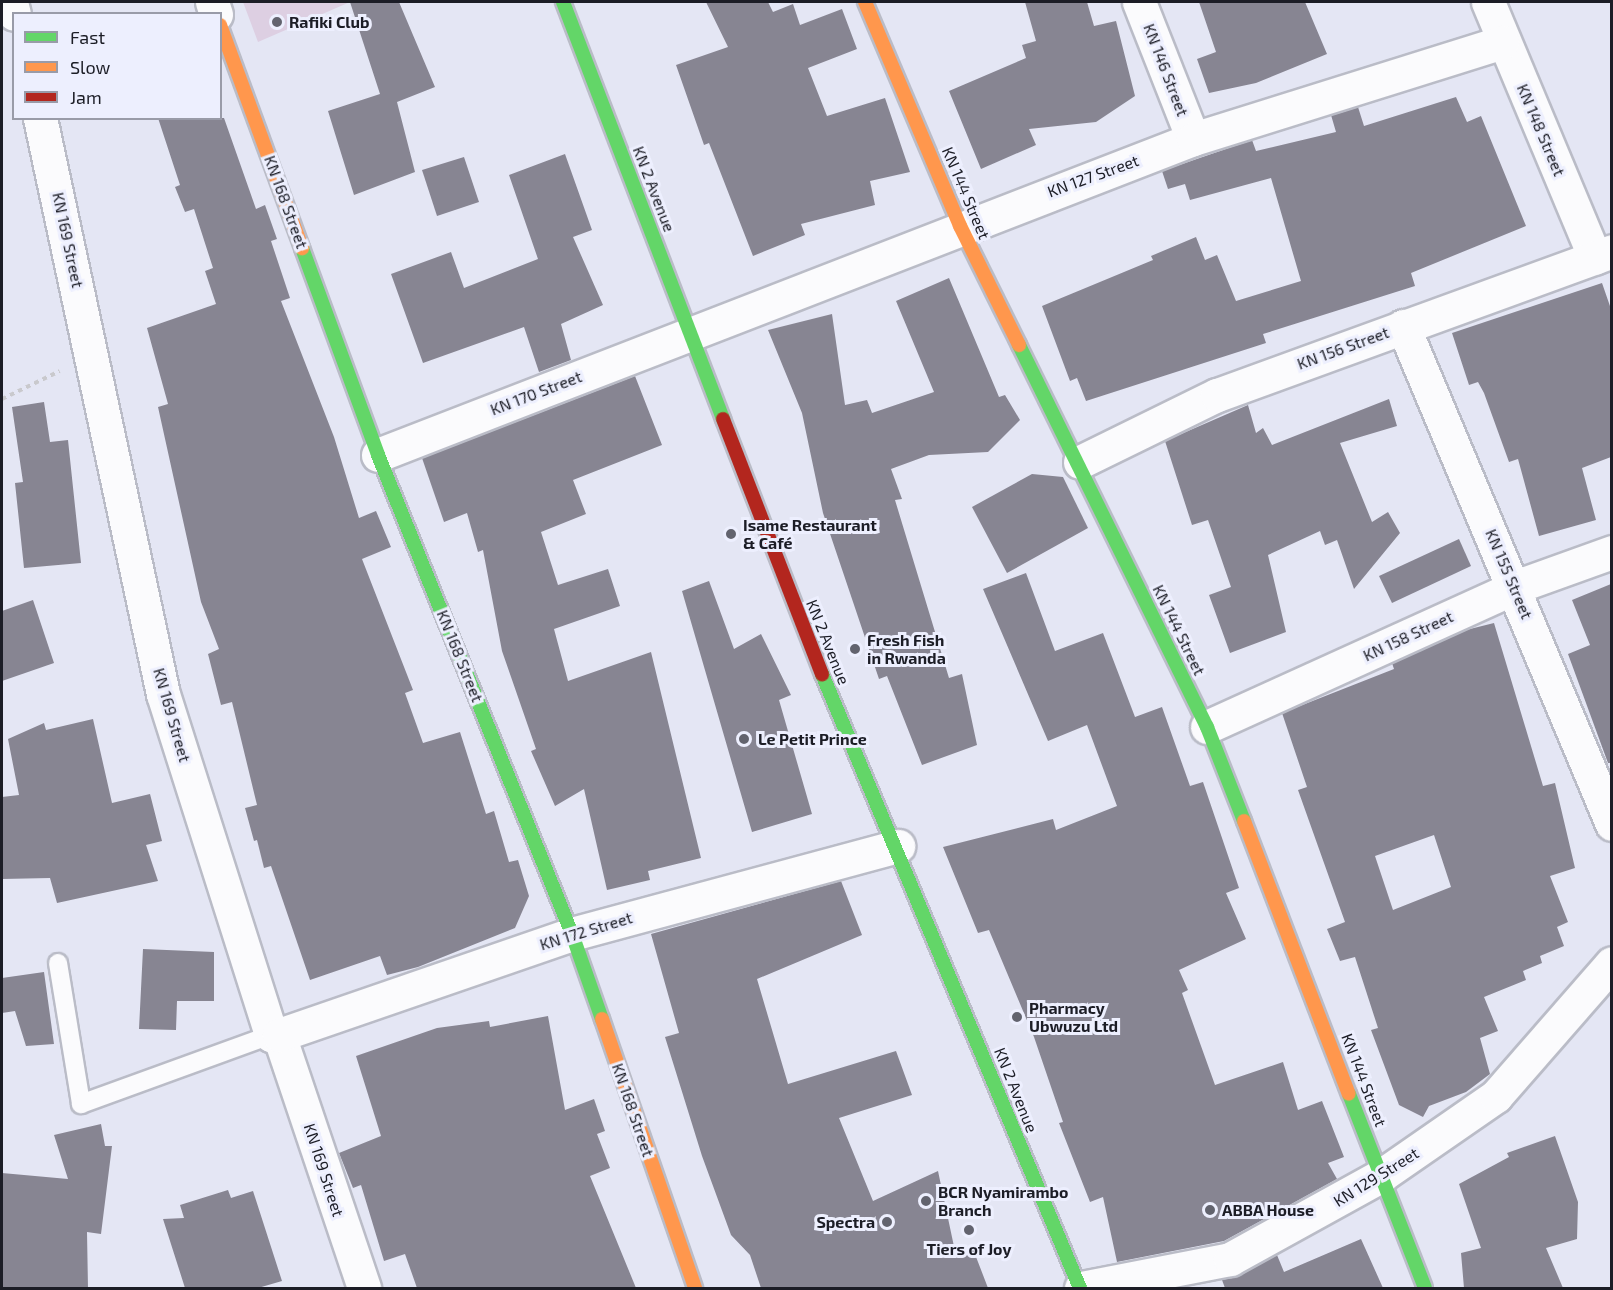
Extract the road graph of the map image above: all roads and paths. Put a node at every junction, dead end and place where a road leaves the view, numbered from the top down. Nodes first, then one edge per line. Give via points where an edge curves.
1 (563, 2) edge
2 (865, 2) edge
3 (1139, 2) edge
4 (1488, 2) edge
5 (222, 30) edge
6 (1502, 42) junction
7 (40, 120) edge
8 (1193, 139) junction
9 (960, 226) junction
10 (1603, 254) edge
11 (1403, 326) junction
12 (693, 332) junction
13 (92, 357) junction
14 (2, 399) edge
15 (378, 454) junction
16 (1080, 462) junction
17 (1611, 552) edge
18 (1515, 587) junction
19 (1207, 727) junction
20 (1611, 824) edge
21 (898, 846) junction
22 (572, 934) junction
23 (58, 963) dead end
24 (1611, 963) edge
25 (275, 1035) junction
26 (1382, 1175) junction
27 (364, 1288) edge
28 (695, 1288) edge
29 (1080, 1288) edge
30 (1425, 1288) edge

1 - 12 street, KN 2 Avenue
2 - 9 street, KN 144 Street
3 - 8 street, KN 146 Street
4 - 6 street, KN 148 Street
5 - 15 street, KN 168 Street
6 - 8 street, KN 127 Street
6 - 10 street, KN 148 Street
7 - 13 street, KN 169 Street
8 - 9 street, KN 127 Street
9 - 12 street, KN 127 Street
9 - 16 street, KN 144 Street
10 - 11 street, KN 156 Street
11 - 16 street, KN 156 Street via 1217,394
11 - 18 street, KN 155 Street
12 - 15 street, KN 170 Street
12 - 21 street, KN 2 Avenue via 812,648
13 - 14 path
13 - 25 street, KN 169 Street via 163,694
15 - 22 street, KN 168 Street
16 - 19 street, KN 144 Street
17 - 18 street, KN 158 Street
18 - 19 street, KN 158 Street
18 - 20 street, KN 155 Street
19 - 26 street, KN 144 Street
21 - 22 street, KN 172 Street
21 - 29 street, KN 2 Avenue
22 - 25 street, KN 172 Street
22 - 28 street, KN 168 Street
23 - 25 lane via 81,1104
24 - 26 street, KN 129 Street via 1496,1096
25 - 27 street, KN 169 Street
26 - 29 street, KN 129 Street via 1230,1259
26 - 30 street, KN 144 Street

